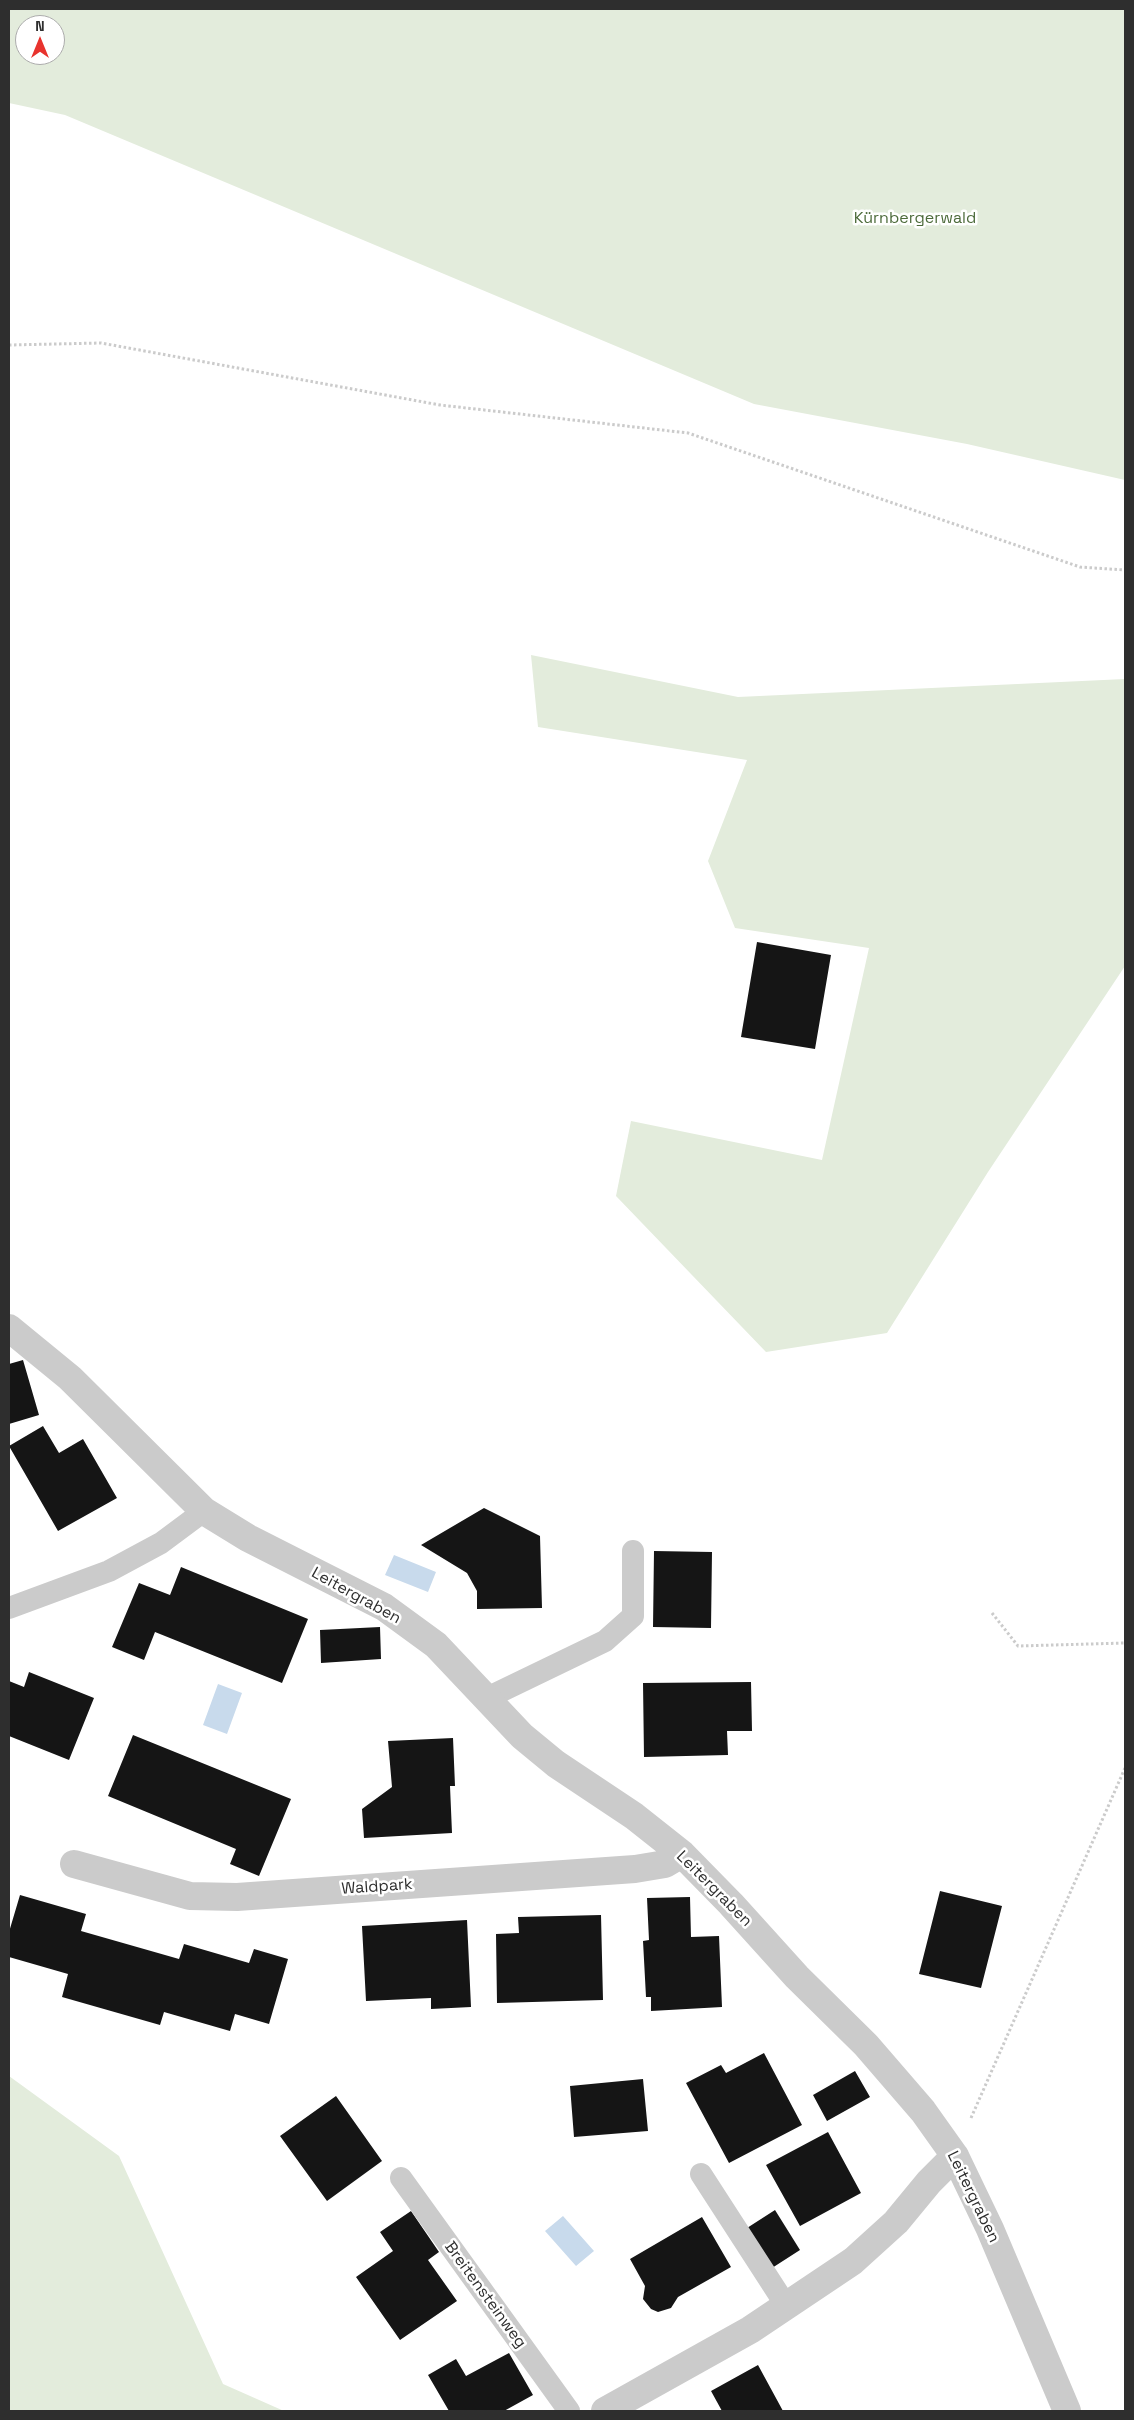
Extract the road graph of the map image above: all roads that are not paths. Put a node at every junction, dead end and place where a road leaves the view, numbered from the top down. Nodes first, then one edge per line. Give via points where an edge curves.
1 (9, 1328) edge
2 (204, 1511) junction
3 (633, 1551) dead end
4 (9, 1608) edge
5 (486, 1698) junction
6 (682, 1854) junction
7 (74, 1864) dead end
8 (955, 2156) junction
9 (701, 2174) dead end
10 (400, 2178) dead end
11 (787, 2307) junction
12 (569, 2411) edge
13 (605, 2411) edge
14 (1067, 2411) edge

1 - 2 street, Leitergraben via 70,1378
2 - 4 lane via 161,1543 109,1571
2 - 5 street, Leitergraben via 248,1538 384,1607 436,1645
3 - 5 lane via 633,1616 605,1641
5 - 6 street, Leitergraben via 522,1736 556,1764 634,1816
6 - 7 street, Waldpark via 665,1864 635,1869 237,1897 190,1896
6 - 8 street, Leitergraben via 866,2046 923,2111
8 - 11 street via 896,2222 853,2261
8 - 14 street, Leitergraben via 990,2229
9 - 11 lane
10 - 12 lane, Breitensteinweg
11 - 13 street

